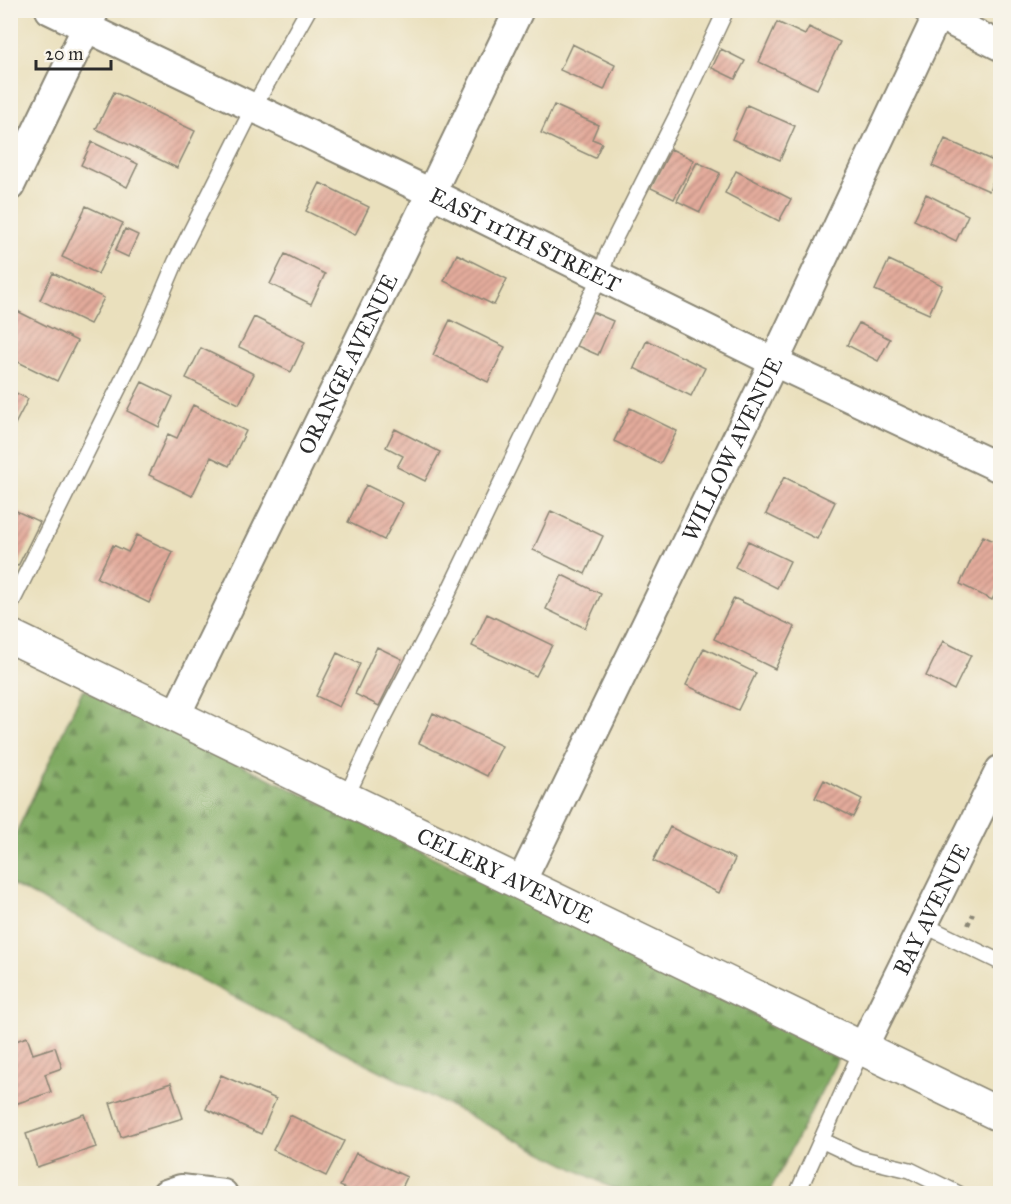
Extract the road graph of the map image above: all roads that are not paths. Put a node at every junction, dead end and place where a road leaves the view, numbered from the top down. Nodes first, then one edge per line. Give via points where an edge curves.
1 (50, 10) edge
2 (308, 10) edge
3 (519, 10) edge
4 (726, 10) edge
5 (935, 12) edge
6 (90, 19) edge
7 (1000, 46) edge
8 (253, 108) junction
9 (10, 186) edge
10 (431, 194) junction
11 (600, 277) junction
12 (774, 362) junction
13 (1000, 468) edge
14 (10, 606) edge
15 (10, 636) edge
16 (175, 717) junction
17 (1000, 770) edge
18 (345, 799) junction
19 (520, 884) junction
20 (924, 925) junction
21 (1000, 961) edge
22 (863, 1047) junction
23 (1000, 1115) edge
24 (821, 1140) junction
25 (166, 1194) edge
26 (223, 1194) edge
27 (797, 1194) edge
28 (959, 1194) edge

1 - 6 street, EAST 11TH STREET
2 - 8 lane
3 - 10 street, ORANGE AVENUE
4 - 11 lane via 609,250
5 - 7 street
5 - 12 street, WILLOW AVENUE
6 - 8 street, EAST 11TH STREET
6 - 9 street
8 - 10 street, EAST 11TH STREET
8 - 14 lane
10 - 11 street, EAST 11TH STREET
10 - 16 street, ORANGE AVENUE
11 - 12 street, EAST 11TH STREET
11 - 18 lane via 440,612
12 - 13 street, EAST 11TH STREET
12 - 19 street, WILLOW AVENUE
15 - 16 main road, CELERY AVENUE
16 - 18 main road, CELERY AVENUE
17 - 20 street, BAY AVENUE
18 - 19 main road, CELERY AVENUE
19 - 22 main road, CELERY AVENUE
20 - 21 lane
20 - 22 street, BAY AVENUE
22 - 23 main road, CELERY AVENUE
22 - 24 lane
24 - 27 lane
24 - 28 lane via 859,1158 910,1170
25 - 26 street via 181,1189

